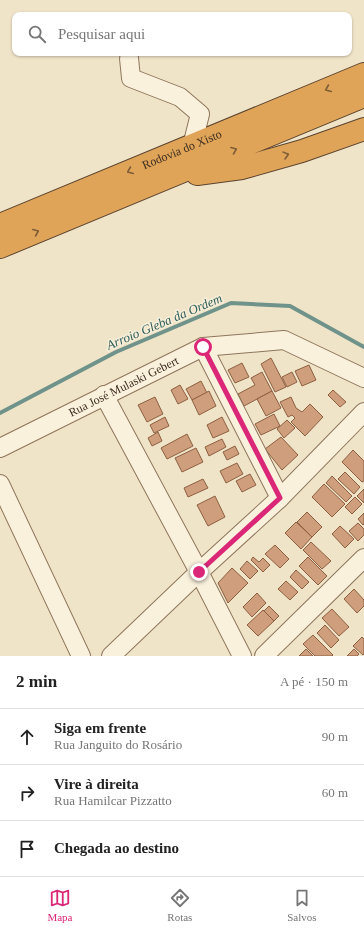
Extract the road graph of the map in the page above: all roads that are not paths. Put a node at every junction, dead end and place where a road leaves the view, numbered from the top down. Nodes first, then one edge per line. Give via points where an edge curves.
1 (130, 58) dead end
2 (364, 74) edge
3 (364, 96) edge
4 (364, 129) edge
5 (192, 146) junction
6 (166, 178) junction
7 (0, 225) edge
8 (0, 246) edge
9 (203, 347) junction
10 (364, 378) edge
11 (104, 395) junction
12 (364, 412) edge
13 (0, 448) edge
14 (0, 484) edge
15 (280, 498) junction
16 (364, 558) edge
17 (199, 572) junction
18 (82, 656) edge
19 (111, 656) edge
20 (242, 656) edge
21 (264, 656) edge

1 - 5 street via 131,78 180,97 200,114
2 -> 5 highway, Rodovia do Xisto
6 -> 3 highway, Rodovia do Xisto
6 -> 4 highway via 242,168 302,151
5 -> 7 highway, Rodovia do Xisto
8 -> 6 highway, Rodovia do Xisto
9 - 10 street, Rua José Mulaski Gebert via 284,340
9 - 11 street, Rua José Mulaski Gebert
9 - 15 street
11 - 13 street, Rua José Mulaski Gebert
11 - 17 street
12 - 15 street
14 - 18 street
15 - 17 street
16 - 21 street
17 - 19 street
17 - 20 street

